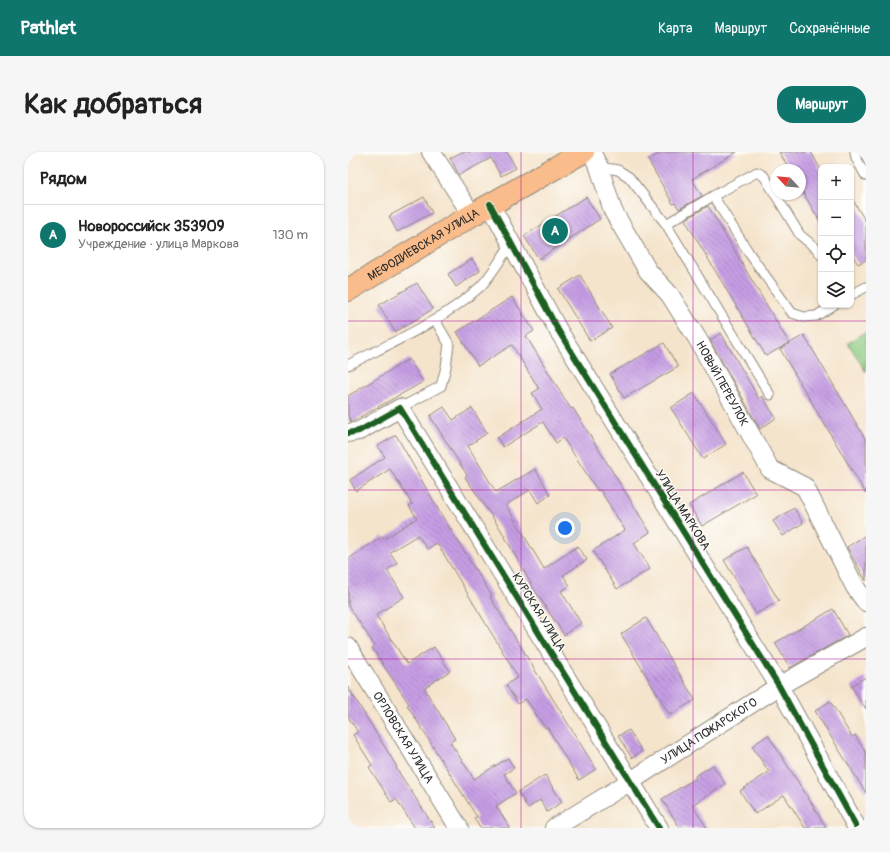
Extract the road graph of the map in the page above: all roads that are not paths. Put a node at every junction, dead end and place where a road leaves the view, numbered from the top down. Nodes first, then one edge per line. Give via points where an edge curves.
1 (431, 152) edge
2 (583, 152) edge
3 (855, 152) edge
4 (595, 160) edge
5 (866, 176) edge
6 (713, 196) junction
7 (481, 209) junction
8 (666, 224) junction
9 (511, 244) junction
10 (818, 250) edge
11 (866, 286) edge
12 (348, 290) edge
13 (854, 293) edge
14 (829, 308) edge
15 (435, 320) junction
16 (348, 365) edge
17 (770, 395) dead end
18 (400, 408) junction
19 (348, 433) edge
20 (866, 602) edge
21 (866, 637) edge
22 (348, 647) edge
23 (779, 686) junction
24 (631, 781) junction
25 (459, 828) edge
26 (554, 828) edge
27 (659, 828) edge
28 (857, 828) edge

1 - 7 street, УЛИЦА МАРКОВА
2 - 7 main road, МЕФОДИЕВСКАЯ УЛИЦА
3 - 5 lane
4 - 8 lane via 630,178
4 - 20 street, НОВЫЙ ПЕРЕУЛОК via 613,211 648,271 670,295 697,338 770,469 805,487 855,587
6 - 8 lane
6 - 10 lane via 757,172 764,176 800,235
6 - 14 lane via 792,312 804,317 816,316
7 - 9 street, УЛИЦА МАРКОВА
7 - 12 main road, МЕФОДИЕВСКАЯ УЛИЦА
8 - 17 lane
9 - 15 lane via 481,286
9 - 23 street, УЛИЦА МАРКОВА via 558,330
11 - 13 lane
15 - 16 lane
15 - 18 lane via 449,344 441,386
18 - 19 street via 359,431
18 - 24 street, КУРСКАЯ УЛИЦА
21 - 23 street, УЛИЦА ПОЖАРСКОГО
22 - 25 street, ОРЛОВСКАЯ УЛИЦА
23 - 24 street, УЛИЦА ПОЖАРСКОГО
23 - 28 street, УЛИЦА МАРКОВА
24 - 26 street, УЛИЦА ПОЖАРСКОГО
24 - 27 street, КУРСКАЯ УЛИЦА

